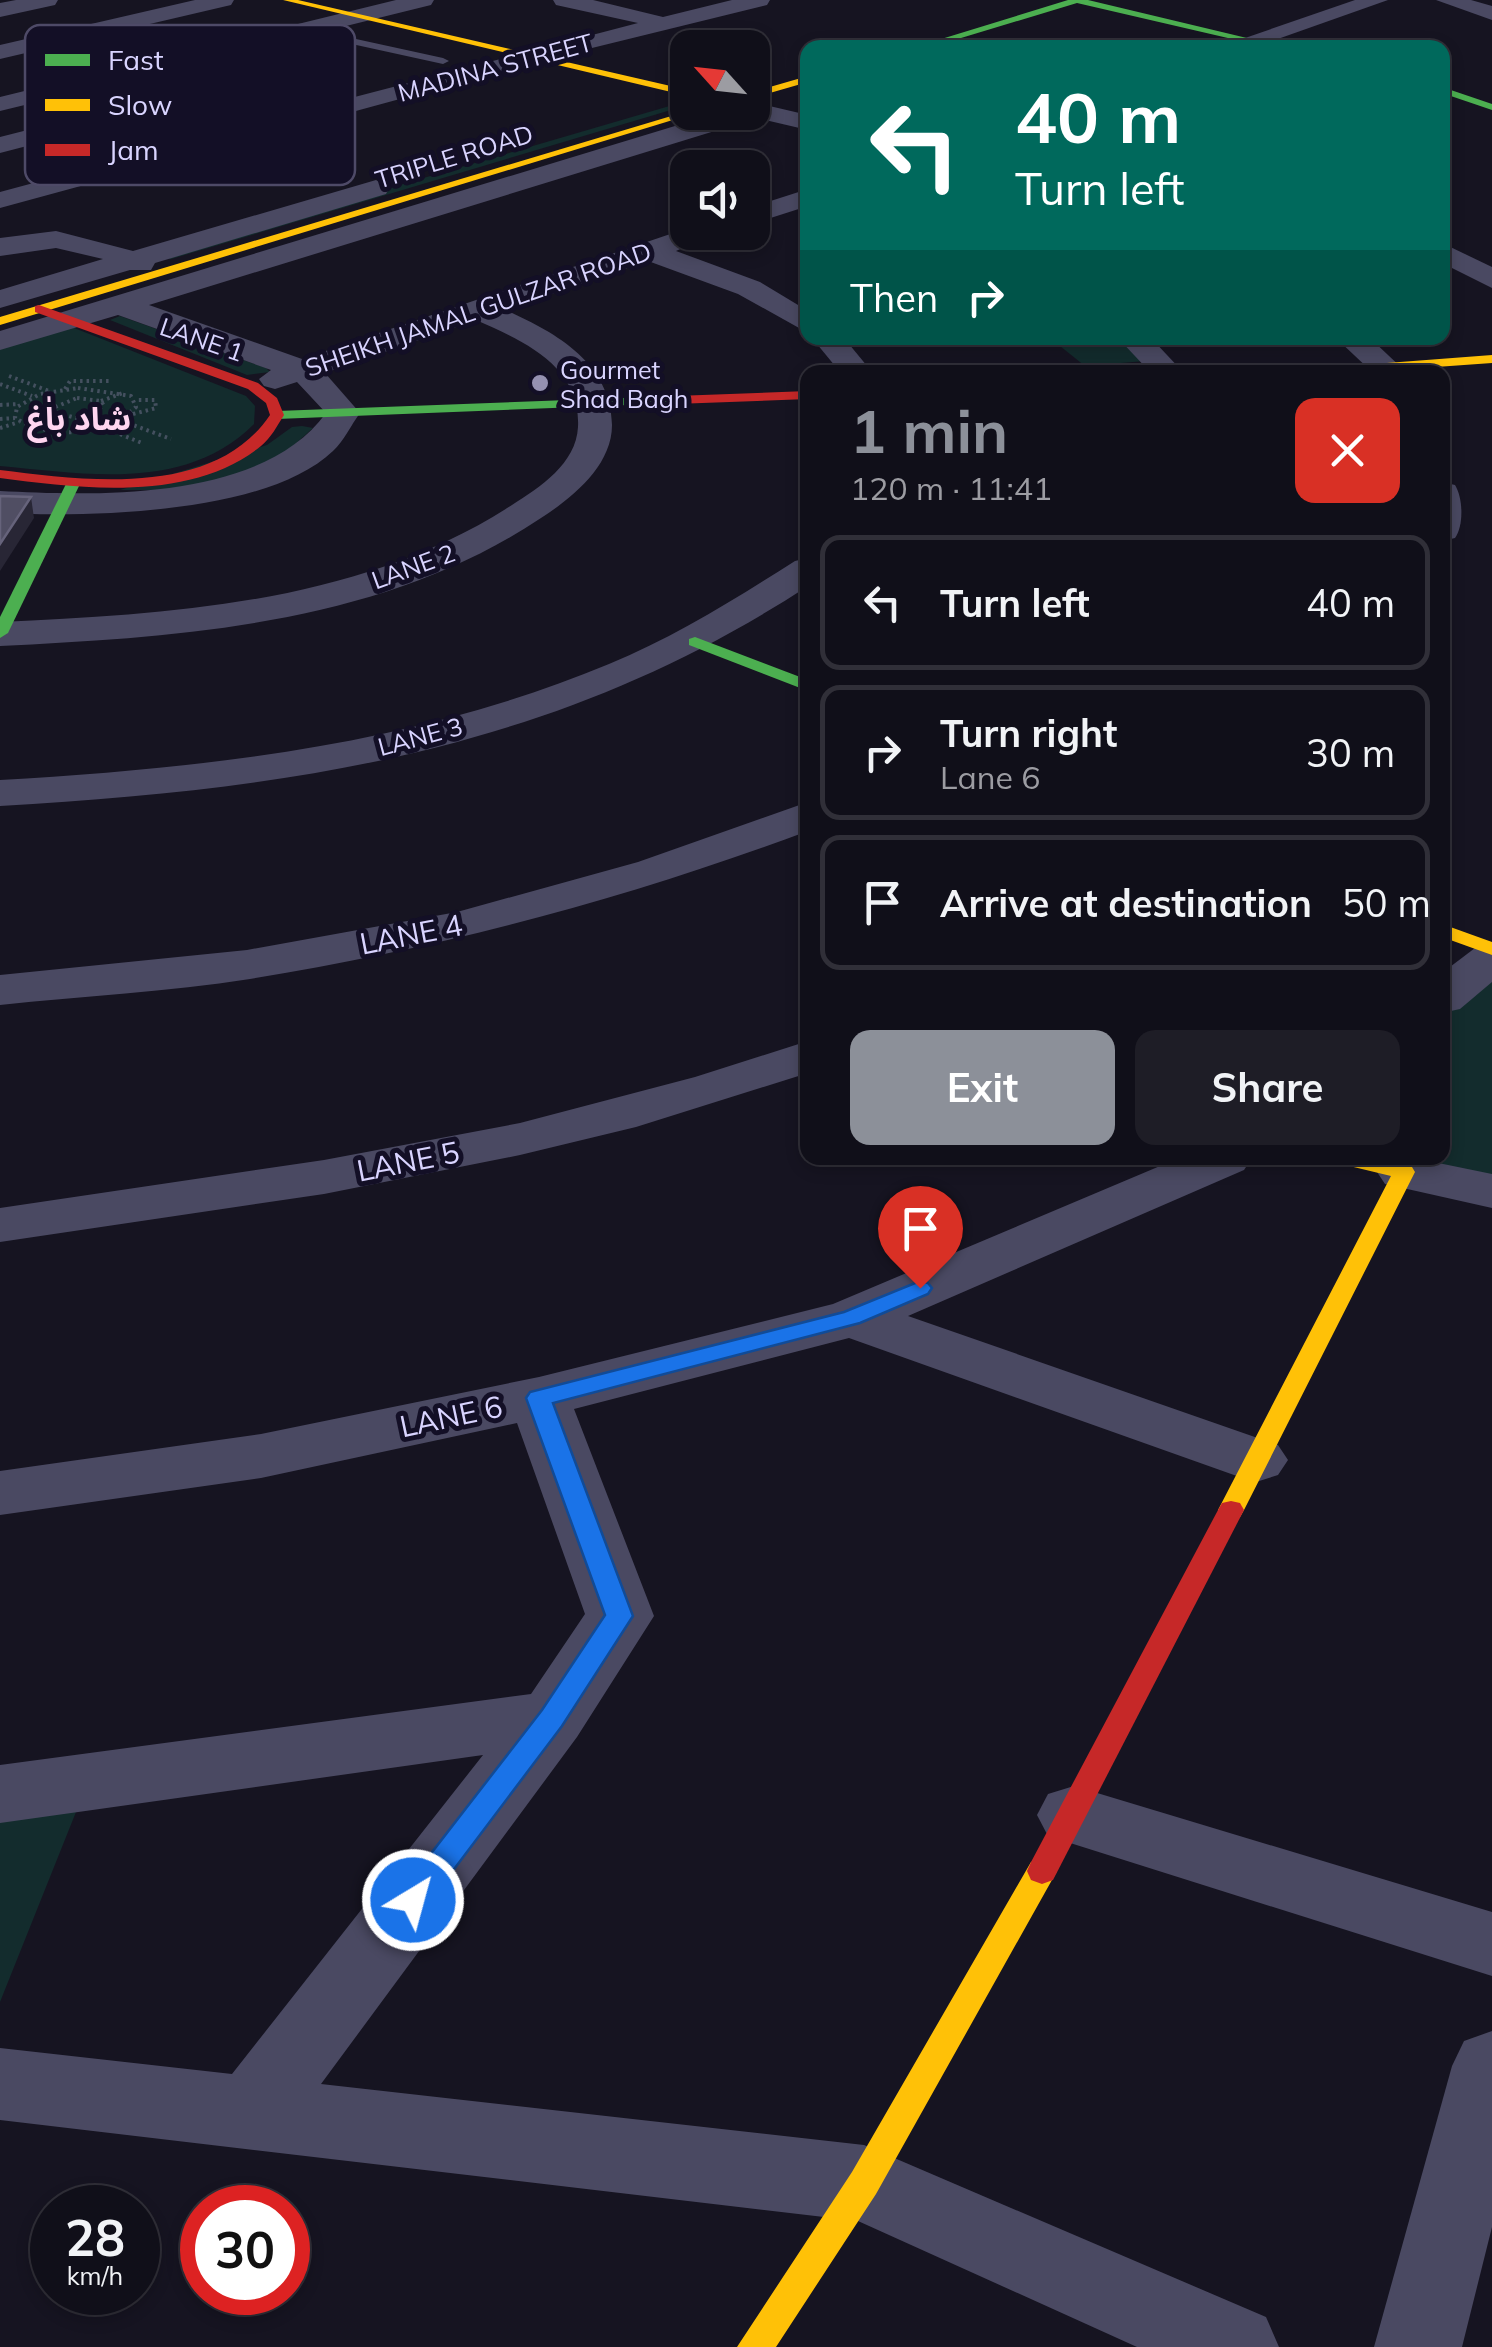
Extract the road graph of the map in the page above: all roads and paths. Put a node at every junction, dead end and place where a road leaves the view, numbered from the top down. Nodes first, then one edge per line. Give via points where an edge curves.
1 (47, 0) edge
2 (223, 0) edge
3 (287, 0) edge
4 (423, 0) edge
5 (564, 0) edge
6 (760, 0) edge
7 (1077, 0) edge
8 (1377, 0) edge
9 (1447, 0) edge
10 (1204, 4) dead end
11 (0, 10) edge
12 (1492, 13) edge
13 (356, 16) junction
14 (1155, 17) junction
15 (665, 23) junction
16 (116, 25) edge
17 (321, 25) edge
18 (1250, 38) junction
19 (943, 40) edge
20 (1245, 40) edge
21 (1257, 40) edge
22 (355, 42) edge
23 (25, 46) edge
24 (0, 52) edge
25 (531, 56) junction
26 (443, 61) dead end
27 (800, 83) edge
28 (670, 90) edge
29 (1450, 93) edge
30 (25, 98) edge
31 (670, 99) edge
32 (770, 99) edge
33 (0, 104) edge
34 (355, 104) edge
35 (1492, 108) edge
36 (770, 113) edge
37 (670, 119) edge
38 (800, 121) edge
39 (683, 130) edge
40 (25, 139) edge
41 (0, 145) edge
42 (55, 185) edge
43 (0, 200) edge
44 (800, 200) edge
45 (770, 210) edge
46 (670, 243) edge
47 (0, 247) edge
48 (650, 250) junction
49 (1450, 255) edge
50 (132, 260) junction
51 (162, 272) junction
52 (1492, 279) edge
53 (195, 283) junction
54 (119, 305) junction
55 (2, 306) edge
56 (479, 310) junction
57 (54, 314) junction
58 (800, 319) edge
59 (0, 341) edge
60 (834, 345) edge
61 (1141, 345) edge
62 (1360, 345) edge
63 (1492, 360) edge
64 (850, 365) edge
65 (1159, 365) edge
66 (1381, 365) edge
67 (1445, 365) edge
68 (302, 370) junction
69 (0, 372) edge
70 (0, 384) edge
71 (252, 386) junction
72 (103, 388) junction
73 (65, 389) junction
74 (50, 392) junction
75 (124, 392) junction
76 (40, 394) junction
77 (800, 395) edge
78 (34, 396) junction
79 (135, 400) junction
80 (60, 401) junction
81 (100, 401) junction
82 (598, 403) junction
83 (0, 404) edge
84 (20, 404) junction
85 (342, 412) junction
86 (131, 414) junction
87 (92, 415) junction
88 (278, 415) junction
89 (55, 416) junction
90 (0, 419) edge
91 (17, 420) junction
92 (118, 421) junction
93 (28, 426) junction
94 (101, 427) junction
95 (0, 428) edge
96 (172, 440) dead end
97 (153, 447) dead end
98 (0, 474) edge
99 (69, 496) junction
100 (0, 502) edge
101 (800, 575) edge
102 (0, 633) edge
103 (694, 642) junction
104 (800, 683) edge
105 (0, 793) edge
106 (800, 818) edge
107 (1450, 933) edge
108 (1492, 949) edge
109 (1492, 958) edge
110 (0, 990) edge
111 (1450, 992) edge
112 (800, 1059) edge
113 (1209, 1165) edge
114 (1374, 1165) edge
115 (1404, 1172) junction
116 (1492, 1191) edge
117 (0, 1225) edge
118 (852, 1318) junction
119 (539, 1398) junction
120 (1256, 1460) junction
121 (0, 1493) edge
122 (552, 1718) junction
123 (0, 1794) edge
124 (1074, 1815) junction
125 (1492, 1944) edge
126 (1492, 2066) edge
127 (0, 2084) edge
128 (251, 2113) junction
129 (864, 2183) junction
130 (755, 2347) edge
131 (1235, 2347) edge
132 (1418, 2347) edge

1 - 11 street
2 - 16 street
3 - 13 main road
4 - 13 street
5 - 15 street
6 - 15 street, MADINA STREET
7 - 14 main road
7 - 19 main road
8 - 18 street
9 - 12 street
10 - 14 main road
13 - 17 street
13 - 25 main road
14 - 18 main road
15 - 25 street, MADINA STREET
18 - 20 street
18 - 21 main road
22 - 26 lane
23 - 24 street
25 - 28 main road
25 - 34 street, MADINA STREET
27 - 32 main road
29 - 35 main road
30 - 33 street
31 - 50 street
36 - 38 street
37 - 51 main road, TRIPLE ROAD
39 - 53 street
40 - 41 street
42 - 43 street, MADINA STREET
44 - 45 street
46 - 48 street, SHEIKH JAMAL GULZAR ROAD
47 - 50 street via 48,236 73,238
48 - 56 street, SHEIKH JAMAL GULZAR ROAD
48 - 58 street via 749,288
49 - 52 street
50 - 51 street
50 - 55 street
51 - 53 street
51 - 57 main road, TRIPLE ROAD
53 - 54 street
54 - 57 street
54 - 68 street
55 - 57 street
56 - 68 street, SHEIKH JAMAL GULZAR ROAD
56 - 82 street via 537,336 578,367
57 - 59 street
57 - 71 main road, LANE 1
60 - 64 street
61 - 65 street
62 - 66 street
63 - 67 main road
68 - 71 street, SHEIKH JAMAL GULZAR ROAD
68 - 85 street
69 - 74 path
70 - 78 path
71 - 88 main road, LANE 1
72 - 73 path
72 - 73 path via 110,379 70,382
72 - 75 path
73 - 74 path
74 - 76 path
75 - 79 path
75 - 81 path
76 - 78 path
76 - 80 path
77 - 82 main road, SHEIKH JAMAL GULZAR ROAD
78 - 84 path
79 - 86 path
79 - 86 path via 155,400 156,408
80 - 81 path
80 - 89 path via 48,410
81 - 87 path via 102,410
82 - 85 main road, SHEIKH JAMAL GULZAR ROAD
82 - 102 street, LANE 2 via 594,441 569,480 520,520 446,556 352,588 242,614 122,629
83 - 84 path
84 - 91 path
85 - 88 main road, SHEIKH JAMAL GULZAR ROAD
85 - 99 street via 336,430 288,464 236,484 157,500
86 - 92 path
87 - 89 path
87 - 92 path
88 - 99 main road via 257,444 228,460
89 - 93 path
90 - 91 path
91 - 93 path
91 - 95 path
92 - 94 path
92 - 96 path
93 - 94 path
94 - 97 path
98 - 99 main road
99 - 100 street
99 - 102 main road
101 - 103 street, LANE 3
103 - 104 main road
103 - 105 street, LANE 3 via 540,705 347,756 128,788
106 - 110 street, LANE 4 via 654,872 462,924 247,965
107 - 108 main road
109 - 111 street
112 - 117 street, LANE 5 via 711,1092 410,1163
113 - 118 street, LANE 6
114 - 115 main road
115 - 116 street
115 - 120 main road
118 - 119 street, LANE 6
118 - 120 street
119 - 121 street, LANE 6 via 262,1456
119 - 122 street via 620,1616
120 - 124 main road
122 - 123 street
122 - 128 street
124 - 125 street
124 - 129 main road
126 - 132 street
127 - 128 street
128 - 129 street
129 - 130 main road
129 - 131 street

